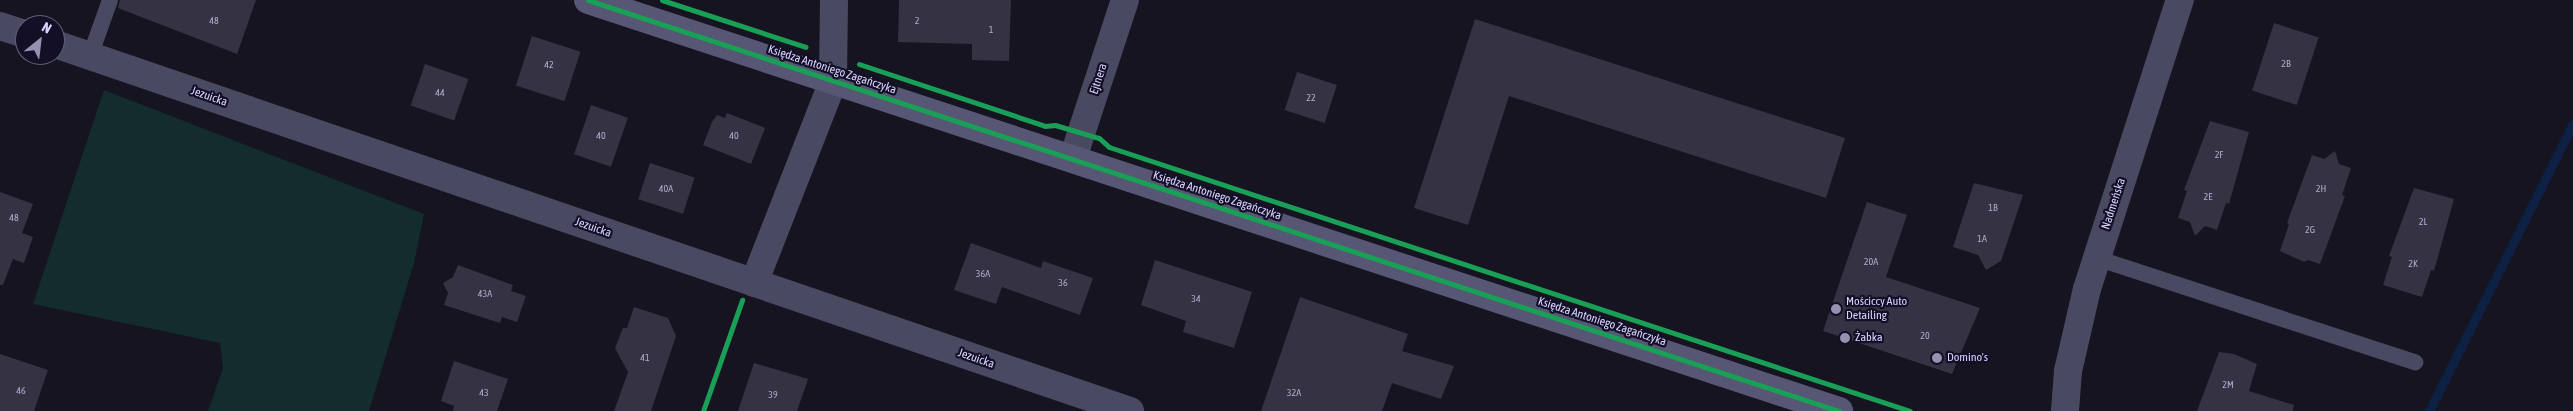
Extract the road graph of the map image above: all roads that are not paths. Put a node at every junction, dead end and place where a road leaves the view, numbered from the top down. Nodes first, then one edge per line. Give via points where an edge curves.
1 (110, 0) edge
2 (588, 0) edge
3 (834, 0) edge
4 (1125, 0) edge
5 (2180, 0) edge
6 (0, 26) edge
7 (15, 31) edge
8 (65, 47) edge
9 (90, 56) junction
10 (833, 81) junction
11 (1073, 158) junction
12 (2096, 258) junction
13 (748, 292) junction
14 (2415, 362) dead end
15 (1130, 411) edge
16 (1839, 411) edge
17 (2065, 411) edge

1 - 9 lane
2 - 10 street, Księdza Antoniego Zagańczyka
3 - 10 street
4 - 11 street, Ejtnera
5 - 12 street, Nadmeńska
6 - 7 street
8 - 9 street, Jezuicka
9 - 13 street, Jezuicka
10 - 11 street, Księdza Antoniego Zagańczyka
10 - 13 street
11 - 16 street, Księdza Antoniego Zagańczyka
12 - 14 lane
12 - 17 street, Nadmeńska via 2076,327
13 - 15 street, Jezuicka

